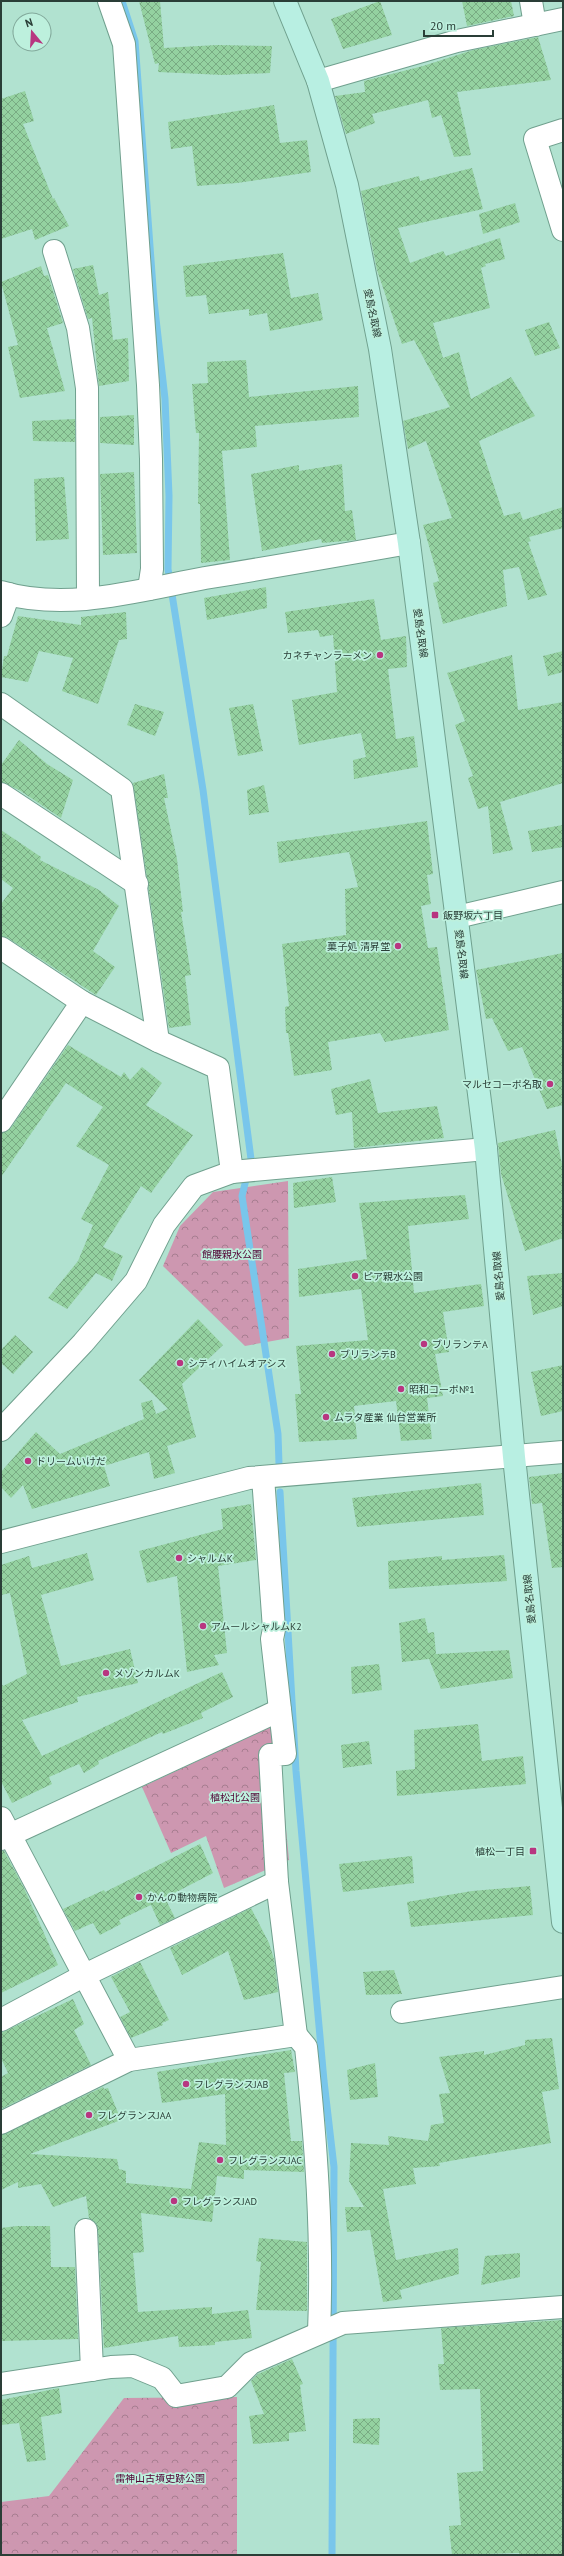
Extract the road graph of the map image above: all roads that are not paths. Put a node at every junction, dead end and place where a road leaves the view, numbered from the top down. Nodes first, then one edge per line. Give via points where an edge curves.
1 (109, 1) edge
2 (285, 1) edge
3 (531, 1) edge
4 (535, 25) junction
5 (561, 25) edge
6 (318, 82) junction
7 (563, 130) edge
8 (563, 230) edge
9 (54, 251) dead end
10 (409, 543) junction
11 (152, 589) junction
12 (5, 593) edge
13 (88, 598) junction
14 (1, 616) edge
15 (5, 714) edge
16 (1, 794) edge
17 (137, 884) junction
18 (563, 892) edge
19 (457, 917) junction
20 (1, 948) edge
21 (82, 1002) junction
22 (158, 1041) junction
23 (1, 1121) edge
24 (486, 1149) junction
25 (232, 1172) junction
26 (1, 1430) edge
27 (563, 1452) edge
28 (514, 1457) junction
29 (263, 1477) junction
30 (1, 1542) edge
31 (280, 1710) junction
32 (4, 1831) edge
33 (277, 1882) junction
34 (563, 1922) edge
35 (85, 1976) junction
36 (563, 1987) edge
37 (402, 2012) dead end
38 (1, 2020) edge
39 (296, 2035) junction
40 (129, 2060) junction
41 (1, 2123) edge
42 (86, 2230) dead end
43 (563, 2307) edge
44 (330, 2328) junction
45 (92, 2370) junction
46 (1, 2384) edge

1 - 11 street via 124,44 148,385
2 - 6 main road, 愛島名取線
3 - 4 street
4 - 5 street
4 - 6 street via 457,41
6 - 10 main road, 愛島名取線 via 347,185 380,349
7 - 8 street via 534,139
9 - 13 street via 78,328 87,388
10 - 11 street
10 - 19 main road, 愛島名取線
11 - 13 street
12 - 13 street via 64,600
12 - 14 street
15 - 17 street via 122,789
16 - 17 street
17 - 22 street
18 - 19 street
19 - 24 main road, 愛島名取線
20 - 21 street
21 - 22 street
21 - 23 street
22 - 25 street via 218,1068
24 - 25 street
24 - 28 main road, 愛島名取線
25 - 26 street via 194,1186 164,1225 136,1281 83,1343
27 - 28 street
28 - 29 street
28 - 34 main road, 愛島名取線
29 - 30 street via 200,1489
29 - 31 street via 274,1629 272,1639
31 - 32 street
31 - 33 street via 285,1754 270,1755
32 - 35 street
33 - 35 street
33 - 39 street
35 - 38 street
35 - 40 street
36 - 37 street
39 - 40 street
39 - 44 street via 306,2047 318,2166 322,2277
40 - 41 street
42 - 45 street
43 - 44 street
44 - 45 street via 251,2363 227,2387 176,2396 162,2378 133,2366
45 - 46 street

